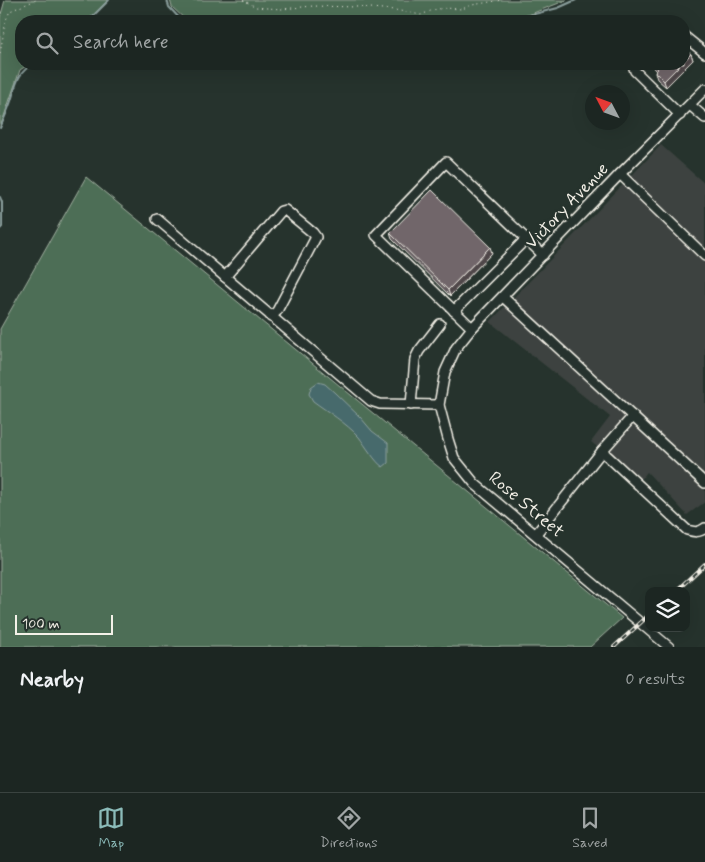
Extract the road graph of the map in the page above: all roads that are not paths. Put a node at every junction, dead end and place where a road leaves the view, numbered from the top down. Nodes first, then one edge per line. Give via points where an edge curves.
1 (690, 41) edge
2 (705, 53) edge
3 (635, 70) edge
4 (705, 89) edge
5 (690, 105) junction
6 (680, 114) junction
7 (705, 118) edge
8 (620, 174) junction
9 (157, 219) dead end
10 (526, 239) junction
11 (543, 255) junction
12 (705, 256) edge
13 (225, 277) junction
14 (503, 297) junction
15 (454, 311) junction
16 (271, 317) junction
17 (440, 324) dead end
18 (472, 328) junction
19 (456, 348) joint
20 (410, 405) junction
21 (439, 405) junction
22 (633, 416) junction
23 (602, 451) junction
24 (705, 483) edge
25 (705, 528) edge
26 (536, 534) junction
27 (669, 647) edge

1 - 2 street
3 - 6 street
4 - 5 street, Victory Avenue
5 - 6 street, Victory Avenue
5 - 7 street
6 - 8 street, Victory Avenue
8 - 11 street, Victory Avenue
8 - 12 street
9 - 13 street
10 - 11 street
10 - 15 street
10 - 15 street via 446,162 376,235
11 - 14 street, Victory Avenue
13 - 16 street
13 - 16 street via 281,211 285,210 313,233 316,238
14 - 18 street, Victory Avenue
14 - 22 street
15 - 18 street
16 - 20 street via 371,401
17 - 20 street via 415,359
18 - 19 street, Victory Avenue
19 - 21 street, Rose Street via 445,372
20 - 21 street
21 - 26 street, Rose Street via 454,458 475,484
22 - 23 street
22 - 24 street
23 - 25 street via 687,530 694,532
23 - 26 street
26 - 27 street, Rose Street

